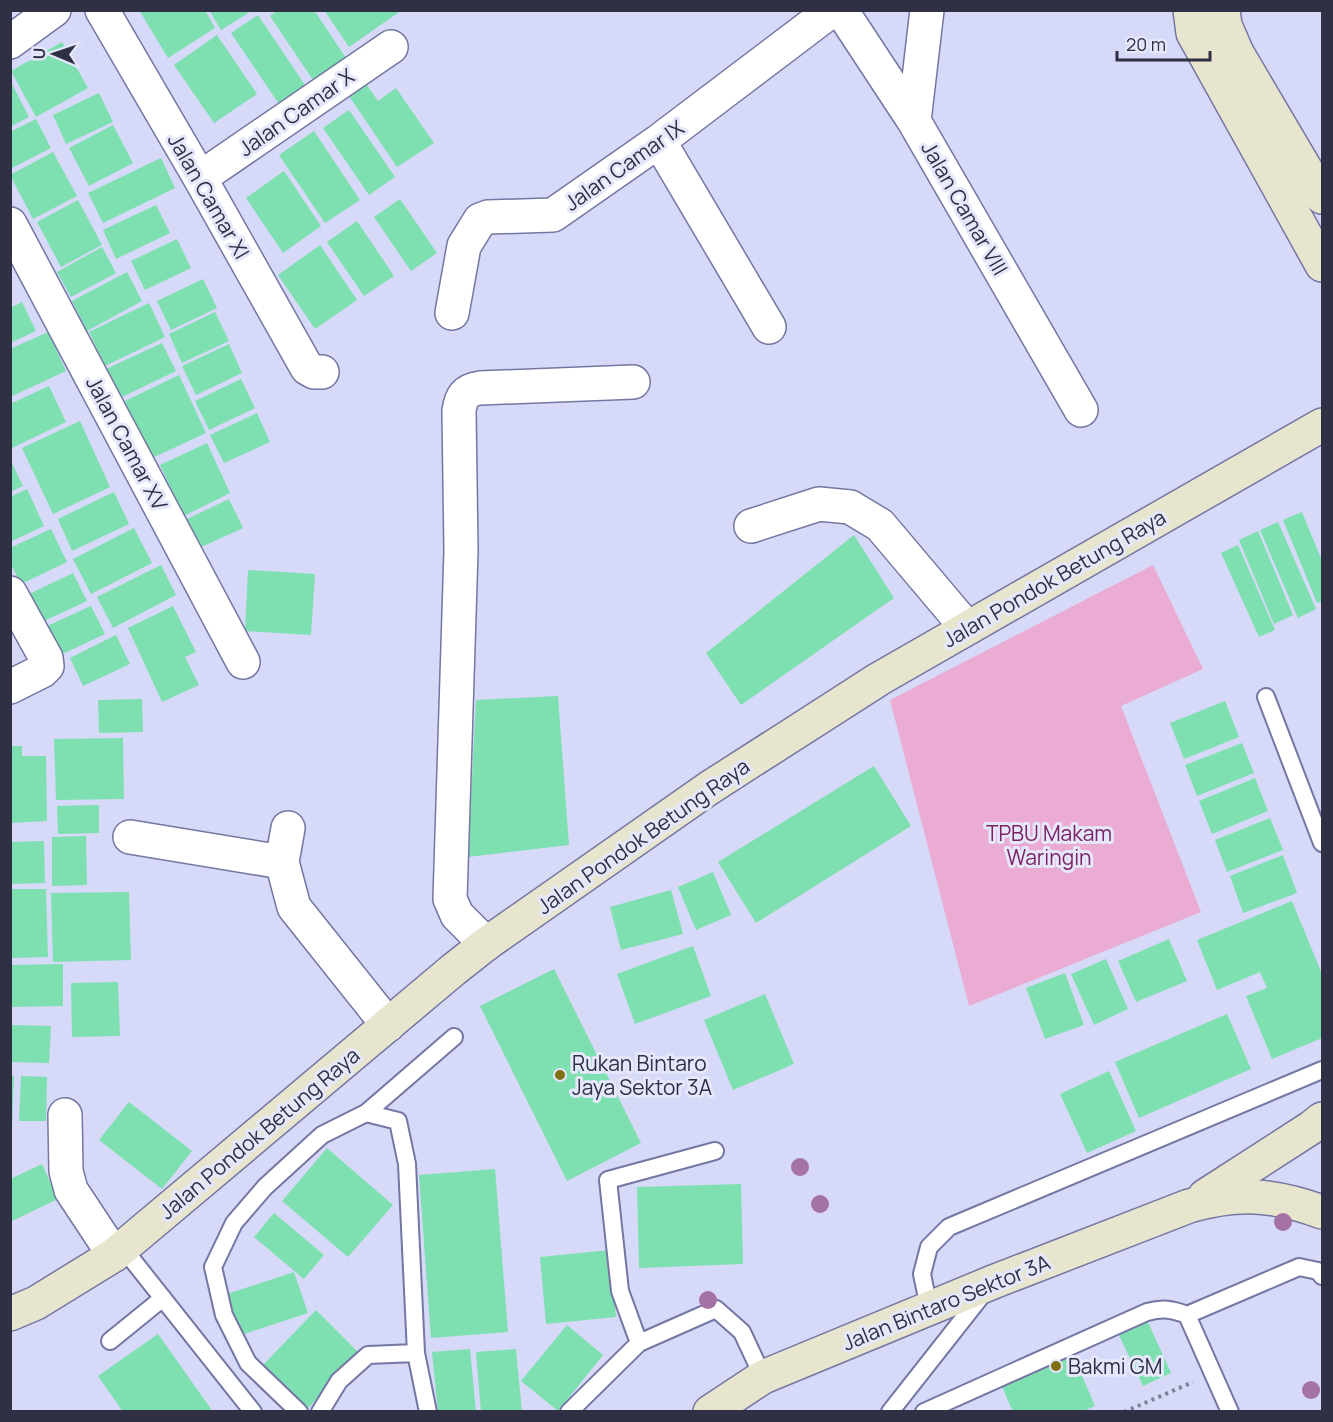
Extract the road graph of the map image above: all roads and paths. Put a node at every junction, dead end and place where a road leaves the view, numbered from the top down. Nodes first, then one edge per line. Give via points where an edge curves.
1 (54, 10) edge
2 (102, 10) edge
3 (832, 10) edge
4 (842, 10) edge
5 (927, 10) edge
6 (1190, 10) edge
7 (1223, 10) edge
8 (10, 42) edge
9 (391, 47) dead end
10 (914, 121) junction
11 (659, 141) junction
12 (200, 178) junction
13 (1323, 197) edge
14 (10, 224) edge
15 (1323, 265) edge
16 (452, 313) dead end
17 (769, 327) dead end
18 (322, 372) dead end
19 (633, 382) dead end
20 (1081, 410) dead end
21 (1323, 425) edge
22 (752, 526) dead end
23 (10, 593) edge
24 (967, 628) junction
25 (243, 662) dead end
26 (10, 687) edge
27 (1266, 697) dead end
28 (288, 828) dead end
29 (130, 837) dead end
30 (1323, 843) edge
31 (282, 862) junction
32 (486, 944) junction
33 (388, 1025) junction
34 (454, 1037) dead end
35 (1323, 1071) edge
36 (366, 1113) junction
37 (65, 1115) dead end
38 (1323, 1119) edge
39 (715, 1151) dead end
40 (1189, 1206) junction
41 (1323, 1212) edge
42 (118, 1252) junction
43 (1323, 1276) edge
44 (993, 1282) junction
45 (163, 1298) junction
46 (929, 1308) junction
47 (10, 1314) edge
48 (1187, 1315) junction
49 (110, 1341) dead end
50 (639, 1343) junction
51 (416, 1353) junction
52 (1213, 1373) junction
53 (763, 1377) junction
54 (253, 1412) edge
55 (299, 1412) edge
56 (320, 1412) edge
57 (428, 1412) edge
58 (569, 1412) edge
59 (710, 1412) edge
60 (890, 1412) edge
61 (924, 1412) edge
62 (1124, 1412) edge
63 (1230, 1412) edge

1 - 8 street
2 - 12 street, Jalan Camar XI
3 - 11 street, Jalan Camar IX
4 - 10 street, Jalan Camar VIII
5 - 10 street
6 - 15 main road via 1193,33
7 - 13 main road via 1237,53
9 - 12 street, Jalan Camar X
10 - 20 street, Jalan Camar VIII
11 - 16 street, Jalan Camar IX via 553,215 480,220 464,246
11 - 17 street
12 - 18 street, Jalan Camar XI via 307,368
14 - 25 street, Jalan Camar XV
19 - 32 street via 480,388 464,394 461,400 461,551 450,899 457,915
21 - 24 main road, Jalan Pondok Betung Raya
22 - 24 street via 819,504 850,507 880,525
23 - 26 street via 47,666
24 - 32 main road, Jalan Pondok Betung Raya via 879,679 709,788
27 - 30 lane
28 - 31 street
29 - 31 street
31 - 33 street via 294,907
32 - 33 main road, Jalan Pondok Betung Raya
33 - 42 main road, Jalan Pondok Betung Raya
34 - 36 lane
35 - 46 lane via 949,1227 928,1247 922,1274
36 - 51 lane via 398,1121 407,1164
36 - 55 lane via 322,1135 265,1187 234,1223 213,1267 224,1315 248,1363
37 - 42 street via 66,1172 71,1190
38 - 40 main road, Jalan Bintaro Sektor 3A
39 - 50 lane via 608,1180 620,1291
40 - 41 main road, Jalan Bintaro Sektor 3A via 1215,1199 1270,1197
40 - 44 main road, Jalan Bintaro Sektor 3A
42 - 45 lane
42 - 47 main road, Jalan Pondok Betung Raya via 36,1303
43 - 48 lane via 1299,1267
44 - 46 main road, Jalan Bintaro Sektor 3A
44 - 60 lane
45 - 49 lane
45 - 54 lane
46 - 53 main road, Jalan Bintaro Sektor 3A
48 - 52 lane
48 - 61 lane via 1162,1309 1147,1312
50 - 53 lane via 716,1309 742,1332
50 - 58 lane
51 - 56 lane via 368,1355 339,1381
51 - 57 lane
52 - 62 path
52 - 63 lane
53 - 59 main road, Jalan Bintaro Sektor 3A

